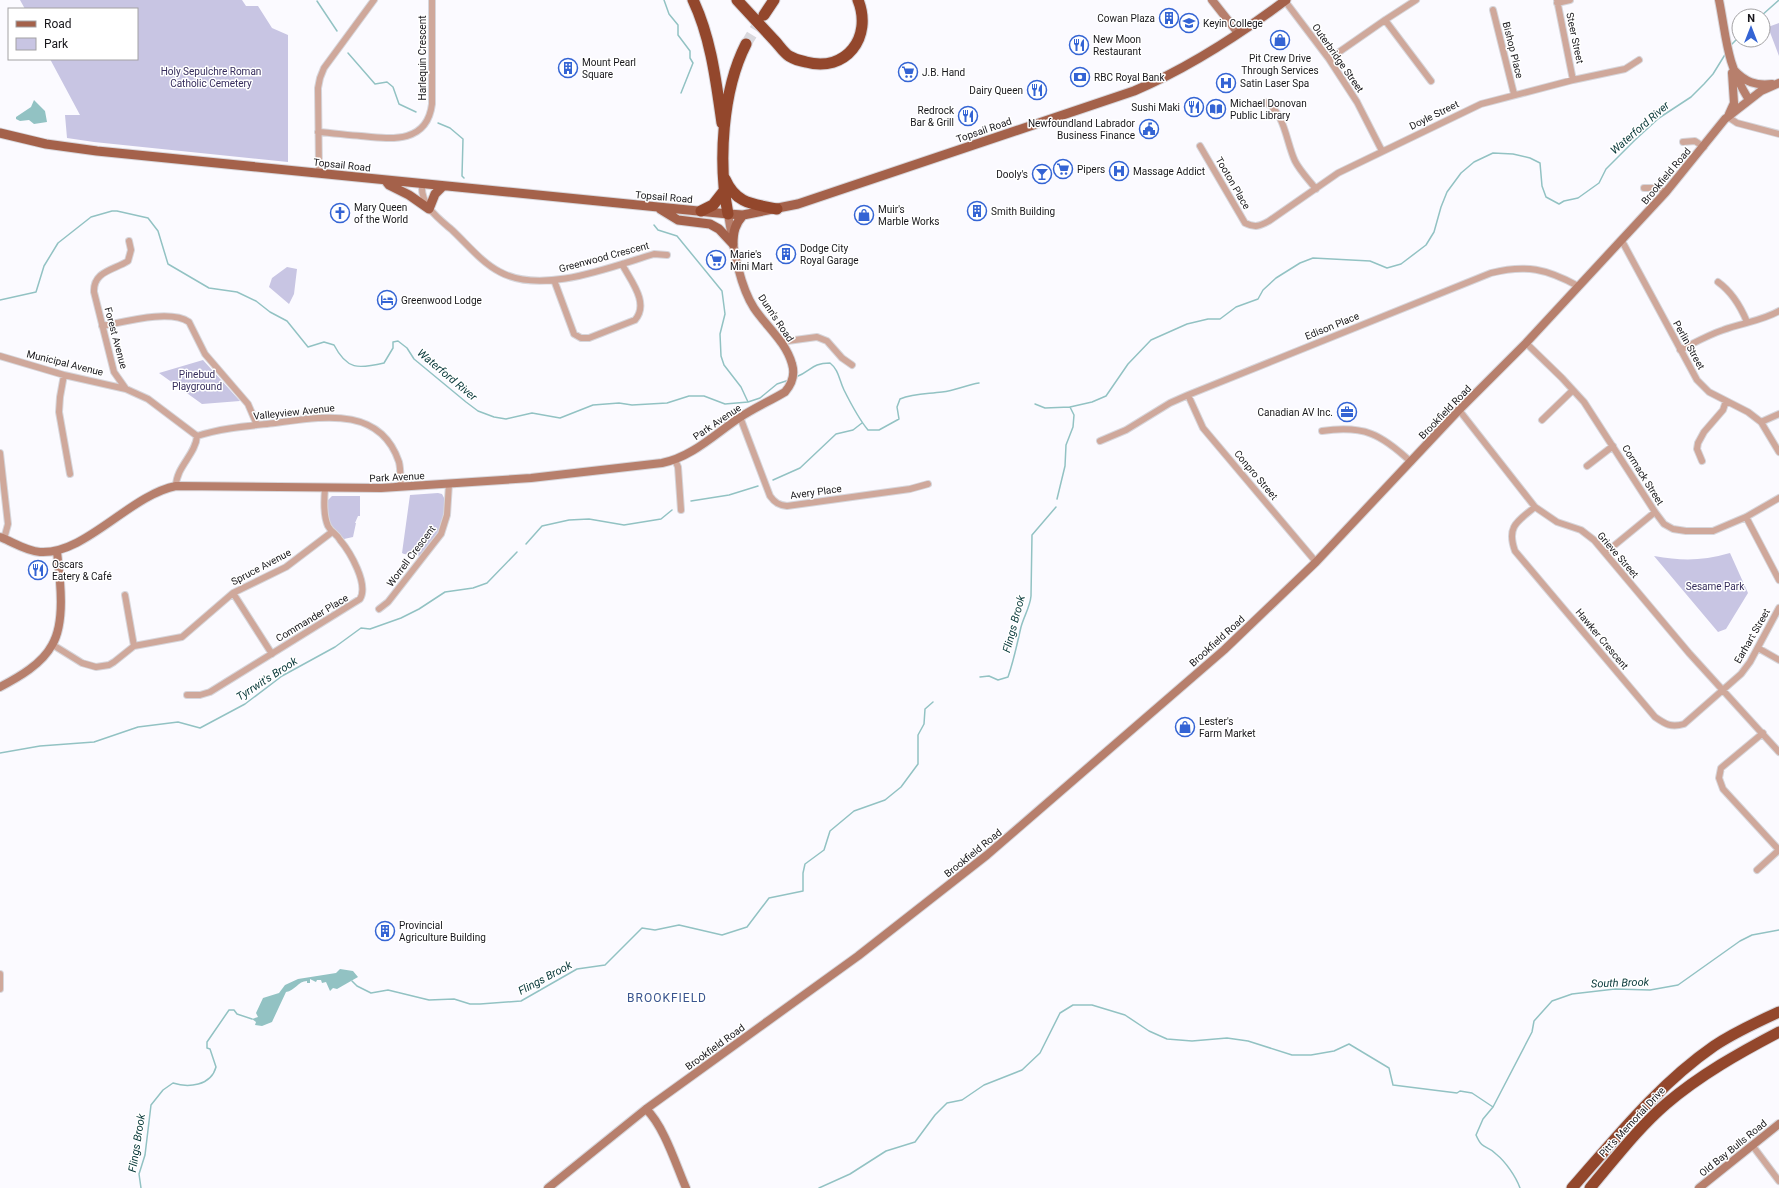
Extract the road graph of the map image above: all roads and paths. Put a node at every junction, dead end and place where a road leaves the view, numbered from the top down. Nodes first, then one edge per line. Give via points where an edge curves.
1 (374, 0) edge
2 (432, 0) edge
3 (693, 0) edge
4 (737, 0) edge
5 (774, 0) edge
6 (858, 0) edge
7 (1212, 0) edge
8 (1285, 0) edge
9 (1416, 0) edge
10 (1570, 0) edge
11 (1719, 0) edge
12 (1557, 2) edge
13 (1493, 10) dead end
14 (764, 15) tunnel mouth
15 (1385, 20) junction
16 (1238, 33) junction
17 (746, 44) tunnel mouth
18 (1329, 59) junction
19 (1639, 60) dead end
20 (1732, 66) junction
21 (1573, 80) junction
22 (1431, 81) dead end
23 (1779, 83) edge
24 (1514, 94) junction
25 (1749, 100) junction
26 (1265, 102) dead end
27 (1727, 118) junction
28 (318, 132) junction
29 (0, 133) edge
30 (1779, 134) edge
31 (724, 139) junction
32 (1683, 142) dead end
33 (1200, 146) dead end
34 (1704, 147) junction
35 (1382, 151) junction
36 (319, 173) junction
37 (723, 175) junction
38 (385, 180) junction
39 (422, 184) junction
40 (443, 186) junction
41 (1644, 188) dead end
42 (1316, 189) junction
43 (724, 191) junction
44 (1666, 192) junction
45 (657, 207) junction
46 (429, 209) junction
47 (777, 209) junction
48 (701, 211) junction
49 (728, 214) junction
50 (743, 215) junction
51 (1253, 227) joint
52 (129, 241) dead end
53 (1622, 241) junction
54 (733, 244) junction
55 (667, 255) dead end
56 (622, 264) junction
57 (554, 280) junction
58 (1718, 282) dead end
59 (1578, 286) junction
60 (1779, 311) edge
61 (1747, 322) junction
62 (102, 326) junction
63 (780, 342) junction
64 (1526, 343) junction
65 (1680, 350) junction
66 (0, 356) edge
67 (852, 365) dead end
68 (64, 375) junction
69 (791, 386) joint
70 (126, 389) junction
71 (1572, 390) junction
72 (1188, 395) junction
73 (1726, 401) junction
74 (1459, 410) junction
75 (1779, 414) edge
76 (740, 417) junction
77 (1542, 420) dead end
78 (1762, 422) junction
79 (257, 425) junction
80 (1322, 431) dead end
81 (197, 436) junction
82 (1100, 441) dead end
83 (1613, 446) junction
84 (1779, 452) edge
85 (0, 453) edge
86 (675, 460) junction
87 (1702, 461) dead end
88 (1411, 462) junction
89 (1587, 466) dead end
90 (70, 474) dead end
91 (449, 484) junction
92 (928, 484) dead end
93 (176, 486) junction
94 (401, 487) junction
95 (324, 489) junction
96 (1779, 498) edge
97 (1535, 507) junction
98 (681, 510) dead end
99 (1655, 512) junction
100 (1746, 517) junction
101 (332, 532) junction
102 (2, 538) edge
103 (57, 552) junction
104 (1605, 553) junction
105 (1316, 562) junction
106 (1779, 580) edge
107 (233, 593) junction
108 (124, 595) dead end
109 (1779, 608) edge
110 (379, 609) dead end
111 (53, 645) junction
112 (134, 646) junction
113 (1758, 648) junction
114 (272, 654) junction
115 (1779, 660) edge
116 (0, 687) edge
117 (1723, 689) junction
118 (187, 694) dead end
119 (1763, 733) junction
120 (1779, 752) edge
121 (1779, 850) edge
122 (1757, 870) dead end
123 (0, 974) edge
124 (0, 989) edge
125 (1779, 1012) edge
126 (1779, 1032) edge
127 (646, 1109) junction
128 (1779, 1124) edge
129 (1752, 1145) junction
130 (1779, 1181) edge
131 (548, 1188) edge
132 (686, 1188) edge
133 (1572, 1188) edge
134 (1590, 1188) edge
135 (1699, 1188) edge

1 - 28 street via 321,75 318,88
2 - 28 street, Harlequin Crescent via 432,104 423,125 413,134 396,139
3 - 31 highway via 710,49
4 - 6 highway via 788,56 820,64 846,56 857,44 862,28 862,11
5 - 14 highway
7 - 16 main road
8 - 16 main road, Topsail Road
8 - 18 street, Outerbridge Street
9 - 15 street
10 - 12 street
11 - 20 main road via 1725,42
12 - 21 street, Steer Street
13 - 24 street, Bishop Place
15 - 18 street
15 - 22 street
16 - 47 main road, Topsail Road via 1187,65 1134,91 857,185
17 - 31 highway via 734,72
18 - 35 street, Outerbridge Street via 1357,102
19 - 21 street, Doyle Street via 1625,69
20 - 23 main road via 1751,83
20 - 25 main road
20 - 27 main road via 1734,103
21 - 24 street, Doyle Street
23 - 25 main road, Brookfield Road
24 - 35 street, Doyle Street via 1481,104
25 - 27 main road, Brookfield Road
26 - 42 street via 1273,106 1280,117 1295,161
27 - 30 street
27 - 34 main road, Brookfield Road
28 - 36 street
29 - 36 main road, Topsail Road via 46,144 77,148
31 - 37 highway
32 - 34 street via 1695,141
33 - 51 street, Tooton Place via 1245,223
34 - 44 main road, Brookfield Road
35 - 42 street, Doyle Street via 1338,173
36 - 38 main road, Topsail Road
37 - 43 highway
37 - 47 highway via 733,194 742,200
38 - 39 main road, Topsail Road
38 - 46 main road
39 - 40 main road, Topsail Road
39 - 46 street, Greenwood Crescent via 421,191
40 - 45 main road, Topsail Road
40 - 46 main road via 435,194
41 - 44 street via 1656,188
42 - 51 street, Doyle Street via 1269,221
43 - 48 highway via 714,205
43 - 49 highway
44 - 53 main road, Brookfield Road
45 - 48 main road, Topsail Road
45 - 54 main road via 678,220 710,224 720,229
46 - 57 street, Greenwood Crescent via 499,272 525,280
47 - 50 main road, Topsail Road
48 - 49 main road, Topsail Road
49 - 50 main road, Topsail Road
49 - 54 main road, Dunn's Road
50 - 54 main road via 733,231
52 - 62 street, Forest Avenue via 131,250 128,261 96,279 94,286
53 - 59 main road, Brookfield Road
53 - 65 street, Perlin Street
54 - 63 main road, Dunn's Road via 744,286 754,307
55 - 56 street, Greenwood Crescent via 654,254
56 - 57 street, Greenwood Crescent via 567,279
56 - 57 street via 641,301 640,315 635,320 589,338 581,338 574,334
58 - 61 street via 1735,297
59 - 64 main road, Brookfield Road
59 - 72 street, Edison Place via 1560,275 1541,269 1519,268 1491,273
60 - 61 street via 1768,317
61 - 65 street
62 - 70 street, Forest Avenue via 114,372
62 - 79 street via 157,317 184,319 189,322 205,354 248,404
63 - 67 street via 817,337 827,341
63 - 69 main road, Dunn's Road via 792,362 794,370
64 - 71 street, Cormack Street
64 - 74 main road, Brookfield Road
65 - 73 street, Perlin Street via 1697,380 1710,392
66 - 68 street, Municipal Avenue
68 - 70 street, Municipal Avenue
68 - 90 street via 59,407
69 - 76 main road, Park Avenue via 786,392
70 - 81 street via 148,399
71 - 77 street
71 - 83 street, Cormack Street via 1584,402
72 - 82 street, Edison Place via 1126,430
72 - 105 street, Conpro Street via 1204,428
73 - 78 street, Perlin Street
73 - 87 street via 1723,410 1698,443 1697,449
74 - 88 main road, Brookfield Road
74 - 97 street, Grieve Street
75 - 78 street
76 - 86 main road, Park Avenue
76 - 92 street, Avery Place via 770,496 774,502 781,505 910,489
78 - 84 street, Perlin Street
79 - 81 street, Valleyview Avenue
79 - 94 street, Valleyview Avenue via 330,416 356,420 377,431 387,441 399,463
80 - 88 street via 1343,428 1369,432 1396,448
81 - 93 street via 177,476
83 - 89 street
83 - 99 street, Cormack Street
85 - 102 street via 8,524
86 - 91 main road, Park Avenue via 531,478
86 - 98 street via 678,467
88 - 105 main road, Brookfield Road
91 - 94 main road, Park Avenue
91 - 110 street, Worrell Crescent via 447,515 441,534 388,602
93 - 95 main road, Park Avenue
93 - 103 main road, Park Avenue via 158,491
94 - 95 main road, Park Avenue
95 - 101 street, Commander Place via 326,519
96 - 100 street, Cormack Street
97 - 104 street, Grieve Street via 1557,522 1580,530 1594,540
97 - 117 street, Hawker Crescent via 1515,523 1511,540 1515,550 1655,717 1666,725 1676,727 1684,724
99 - 100 street, Cormack Street via 1664,524 1673,529 1686,531 1713,531
99 - 104 street
100 - 106 street
101 - 107 street, Spruce Avenue via 286,567
101 - 114 street, Commander Place via 343,543 360,576 364,589 362,597
102 - 103 main road, Park Avenue via 33,551
103 - 111 main road via 60,615
104 - 117 street, Grieve Street via 1689,653
105 - 127 main road, Brookfield Road via 1224,650 987,856 858,956
107 - 112 street, Spruce Avenue via 182,637
107 - 114 street
108 - 112 street
109 - 113 street, Earhart Street
111 - 112 street, Spruce Avenue via 82,663 96,667 109,665
111 - 116 main road via 28,670
113 - 115 street
113 - 117 street, Earhart Street via 1741,674
114 - 118 street, Commander Place via 210,692 200,695
117 - 119 street, Grieve Street
119 - 120 street, Grieve Street
119 - 121 street via 1721,768 1719,778 1724,789
121 - 122 street
123 - 124 street
125 - 133 highway, Pitt's Memorial Drive via 1714,1046 1678,1074 1642,1109
126 - 134 highway, Pitt's Memorial Drive via 1735,1055 1665,1105
127 - 131 main road, Brookfield Road
127 - 132 main road via 659,1127
128 - 129 main road, Old Bay Bulls Road
129 - 130 street
129 - 135 main road, Old Bay Bulls Road

